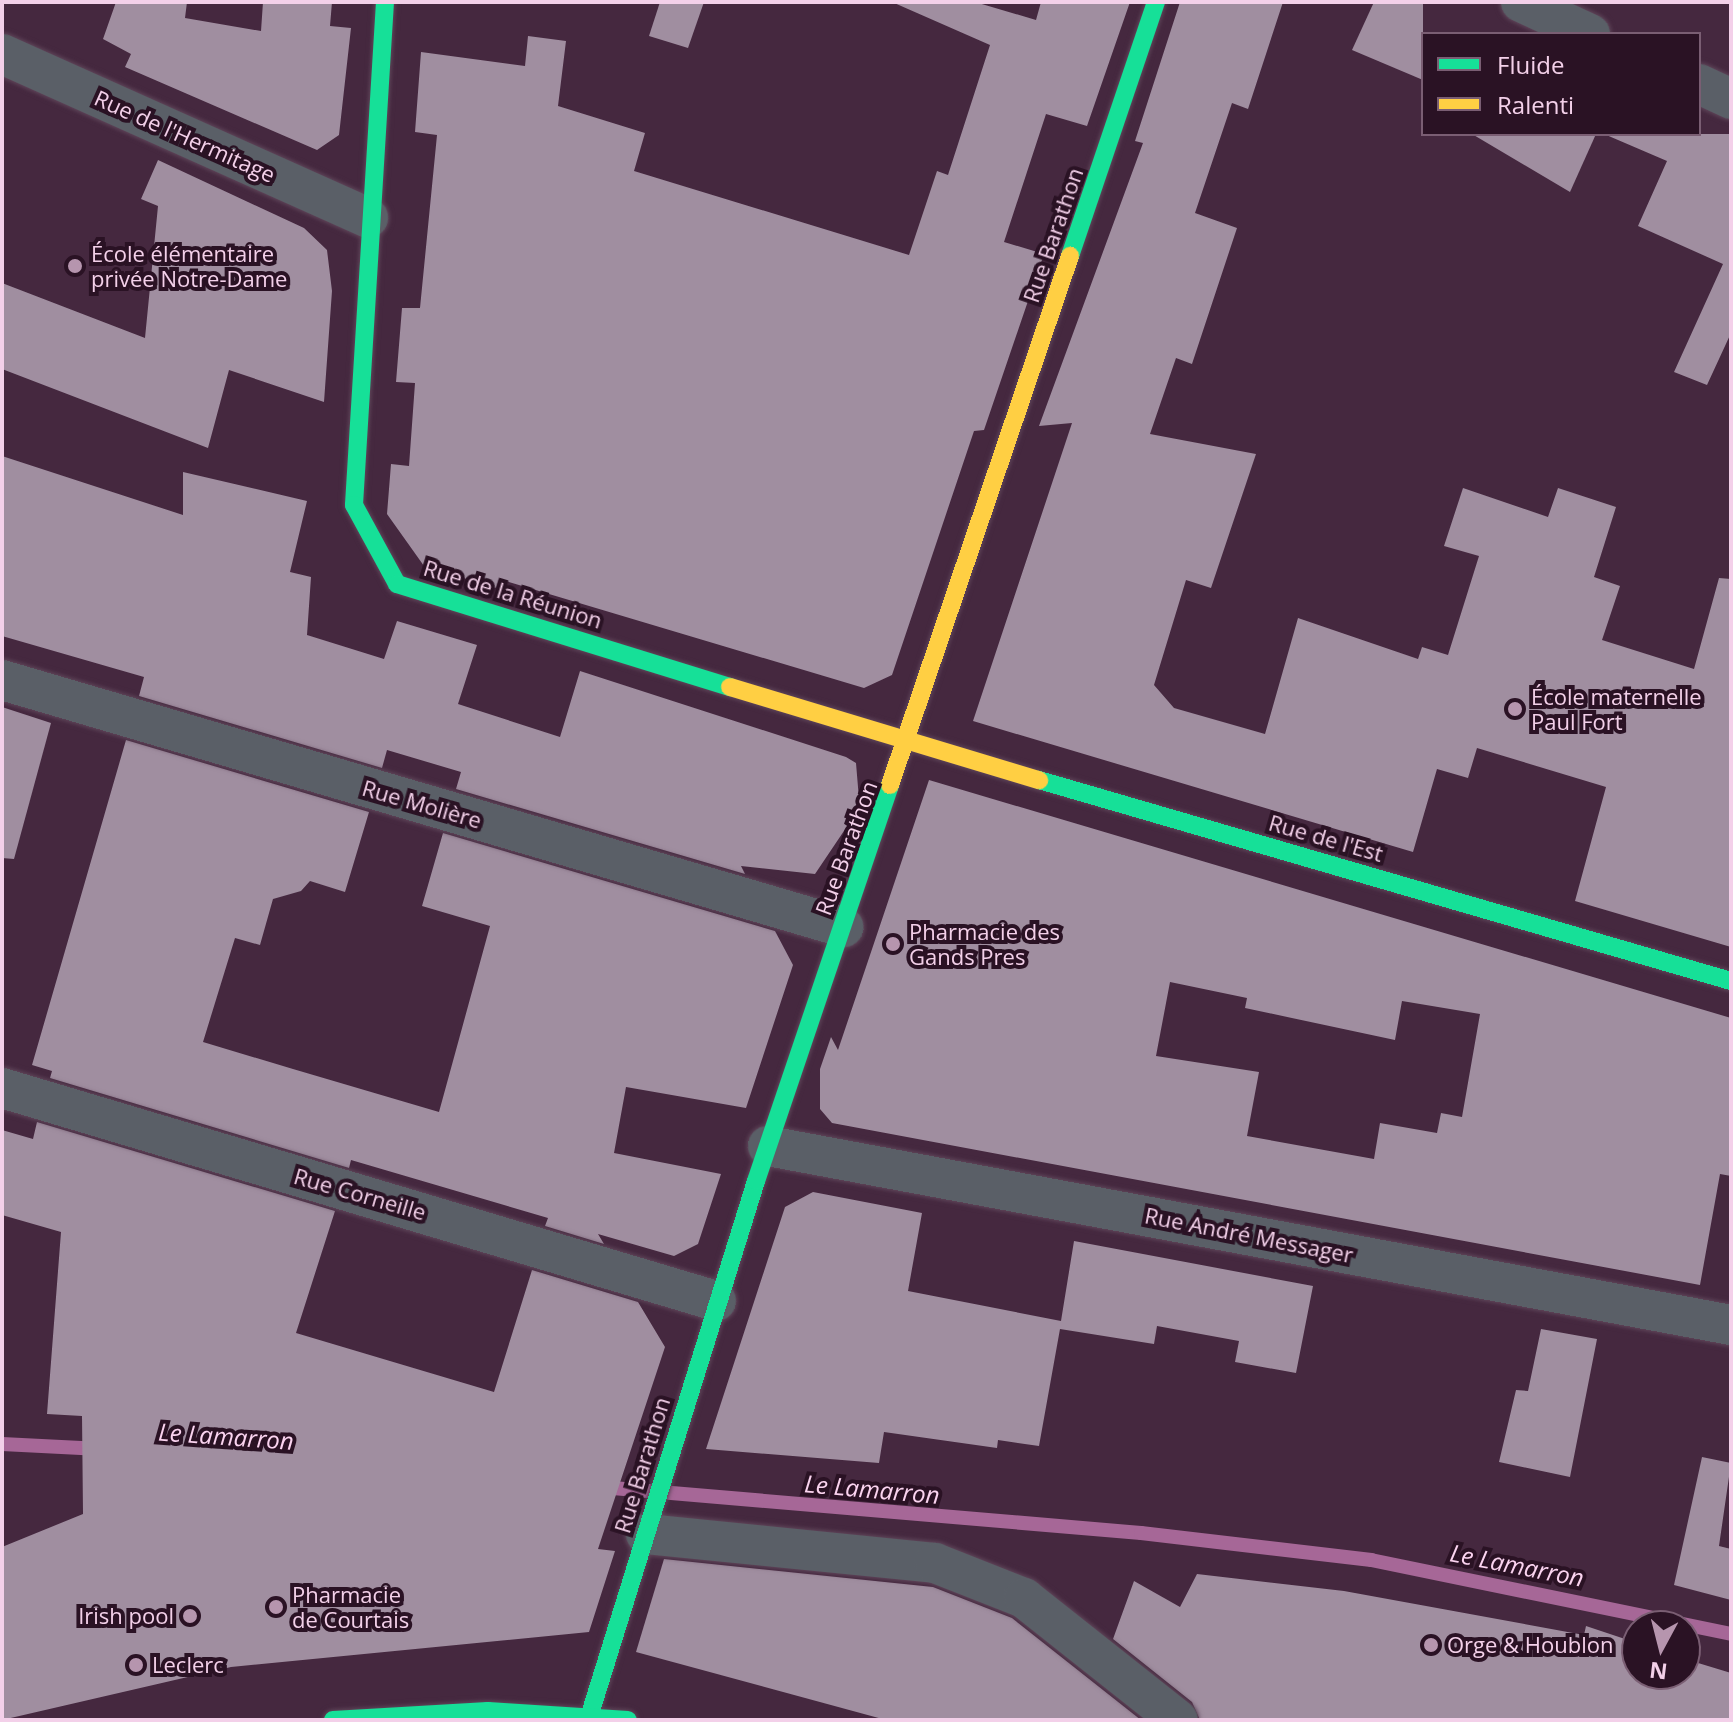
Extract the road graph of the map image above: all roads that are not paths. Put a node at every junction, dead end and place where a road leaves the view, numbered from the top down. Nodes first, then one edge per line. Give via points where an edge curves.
1 (385, 2) edge
2 (1156, 2) edge
3 (1521, 2) edge
4 (1586, 32) edge
5 (2, 54) edge
6 (1701, 85) edge
7 (1731, 99) edge
8 (368, 218) junction
9 (2, 680) edge
10 (908, 742) junction
11 (843, 927) junction
12 (1731, 981) edge
13 (2, 1088) edge
14 (768, 1146) junction
15 (716, 1301) junction
16 (1731, 1325) edge
17 (646, 1534) junction
18 (603, 1718) edge
19 (333, 1720) edge
20 (1178, 1720) edge

1 - 8 main road, Rue de la Réunion
2 - 10 main road, Rue Barathon
3 - 4 street
5 - 8 street, Rue de l'Hermitage
6 - 7 street
8 - 10 main road, Rue de la Réunion via 354,505 397,584
9 - 11 street, Rue Molière
10 - 11 main road, Rue Barathon
10 - 12 main road, Rue de l'Est
11 - 14 main road, Rue Barathon
13 - 15 street, Rue Corneille
14 - 15 main road, Rue Barathon
14 - 16 street, Rue André Messager
15 - 17 main road, Rue Barathon
17 - 18 main road, Rue Barathon
17 - 20 street via 935,1563 1024,1598
18 - 19 main road via 488,1711

